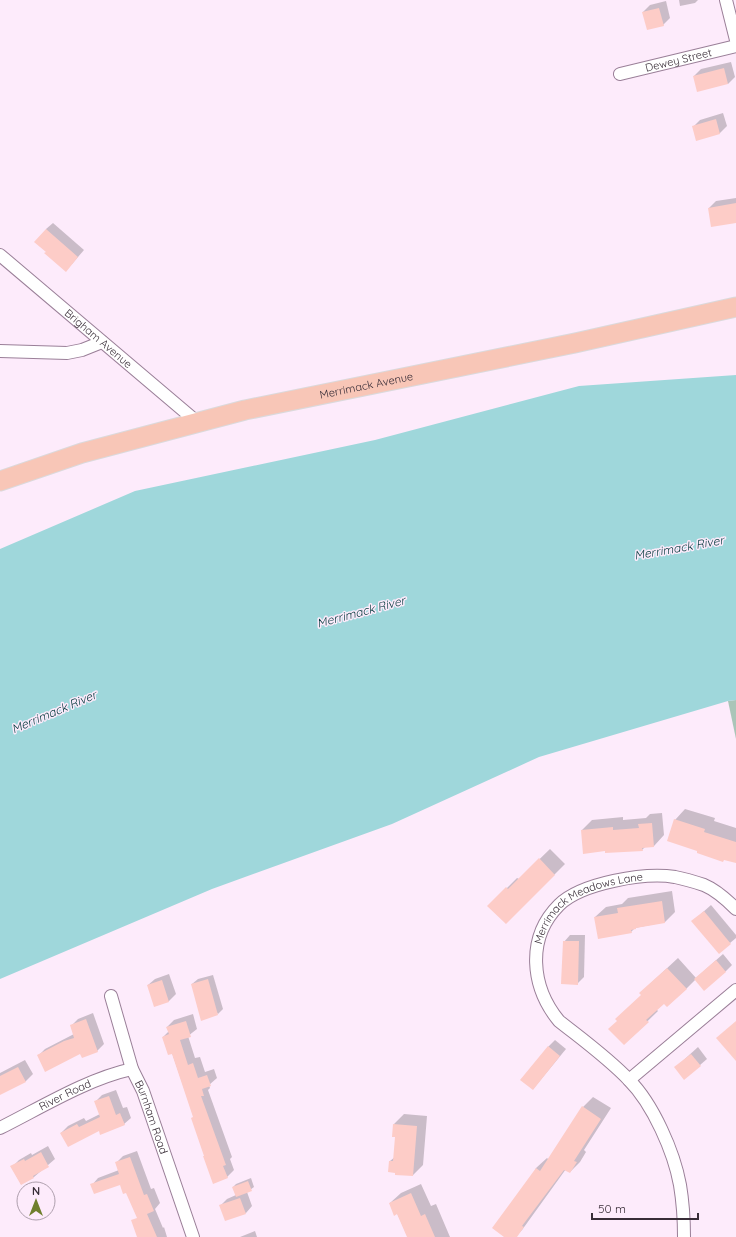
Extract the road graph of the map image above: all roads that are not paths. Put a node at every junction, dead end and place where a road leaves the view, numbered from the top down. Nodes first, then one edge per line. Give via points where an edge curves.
1 (726, 0) edge
2 (736, 40) edge
3 (736, 46) edge
4 (620, 74) dead end
5 (0, 255) edge
6 (736, 307) edge
7 (102, 342) junction
8 (0, 351) edge
9 (198, 422) junction
10 (0, 480) edge
11 (736, 909) edge
12 (736, 990) edge
13 (111, 996) dead end
14 (132, 1069) junction
15 (629, 1080) junction
16 (0, 1128) edge
17 (193, 1237) edge
18 (684, 1237) edge

1 - 2 street
3 - 4 street, Dewey Street
5 - 7 street, Brigham Avenue
6 - 9 main road, Merrimack Avenue
7 - 8 street via 82,350 67,352
7 - 9 street, Brigham Avenue
9 - 10 main road, Merrimack Avenue via 82,453
11 - 15 street, Merrimack Meadows Lane via 705,886 674,877 656,876 590,887 560,904 549,917 542,930 536,959 537,975 544,998 559,1020
12 - 15 street
13 - 14 street, Burnham Road
14 - 16 street, River Road via 95,1080
14 - 17 street, Burnham Road via 143,1091
15 - 18 street, Merrimack Meadows Lane via 653,1113 674,1160 684,1210

